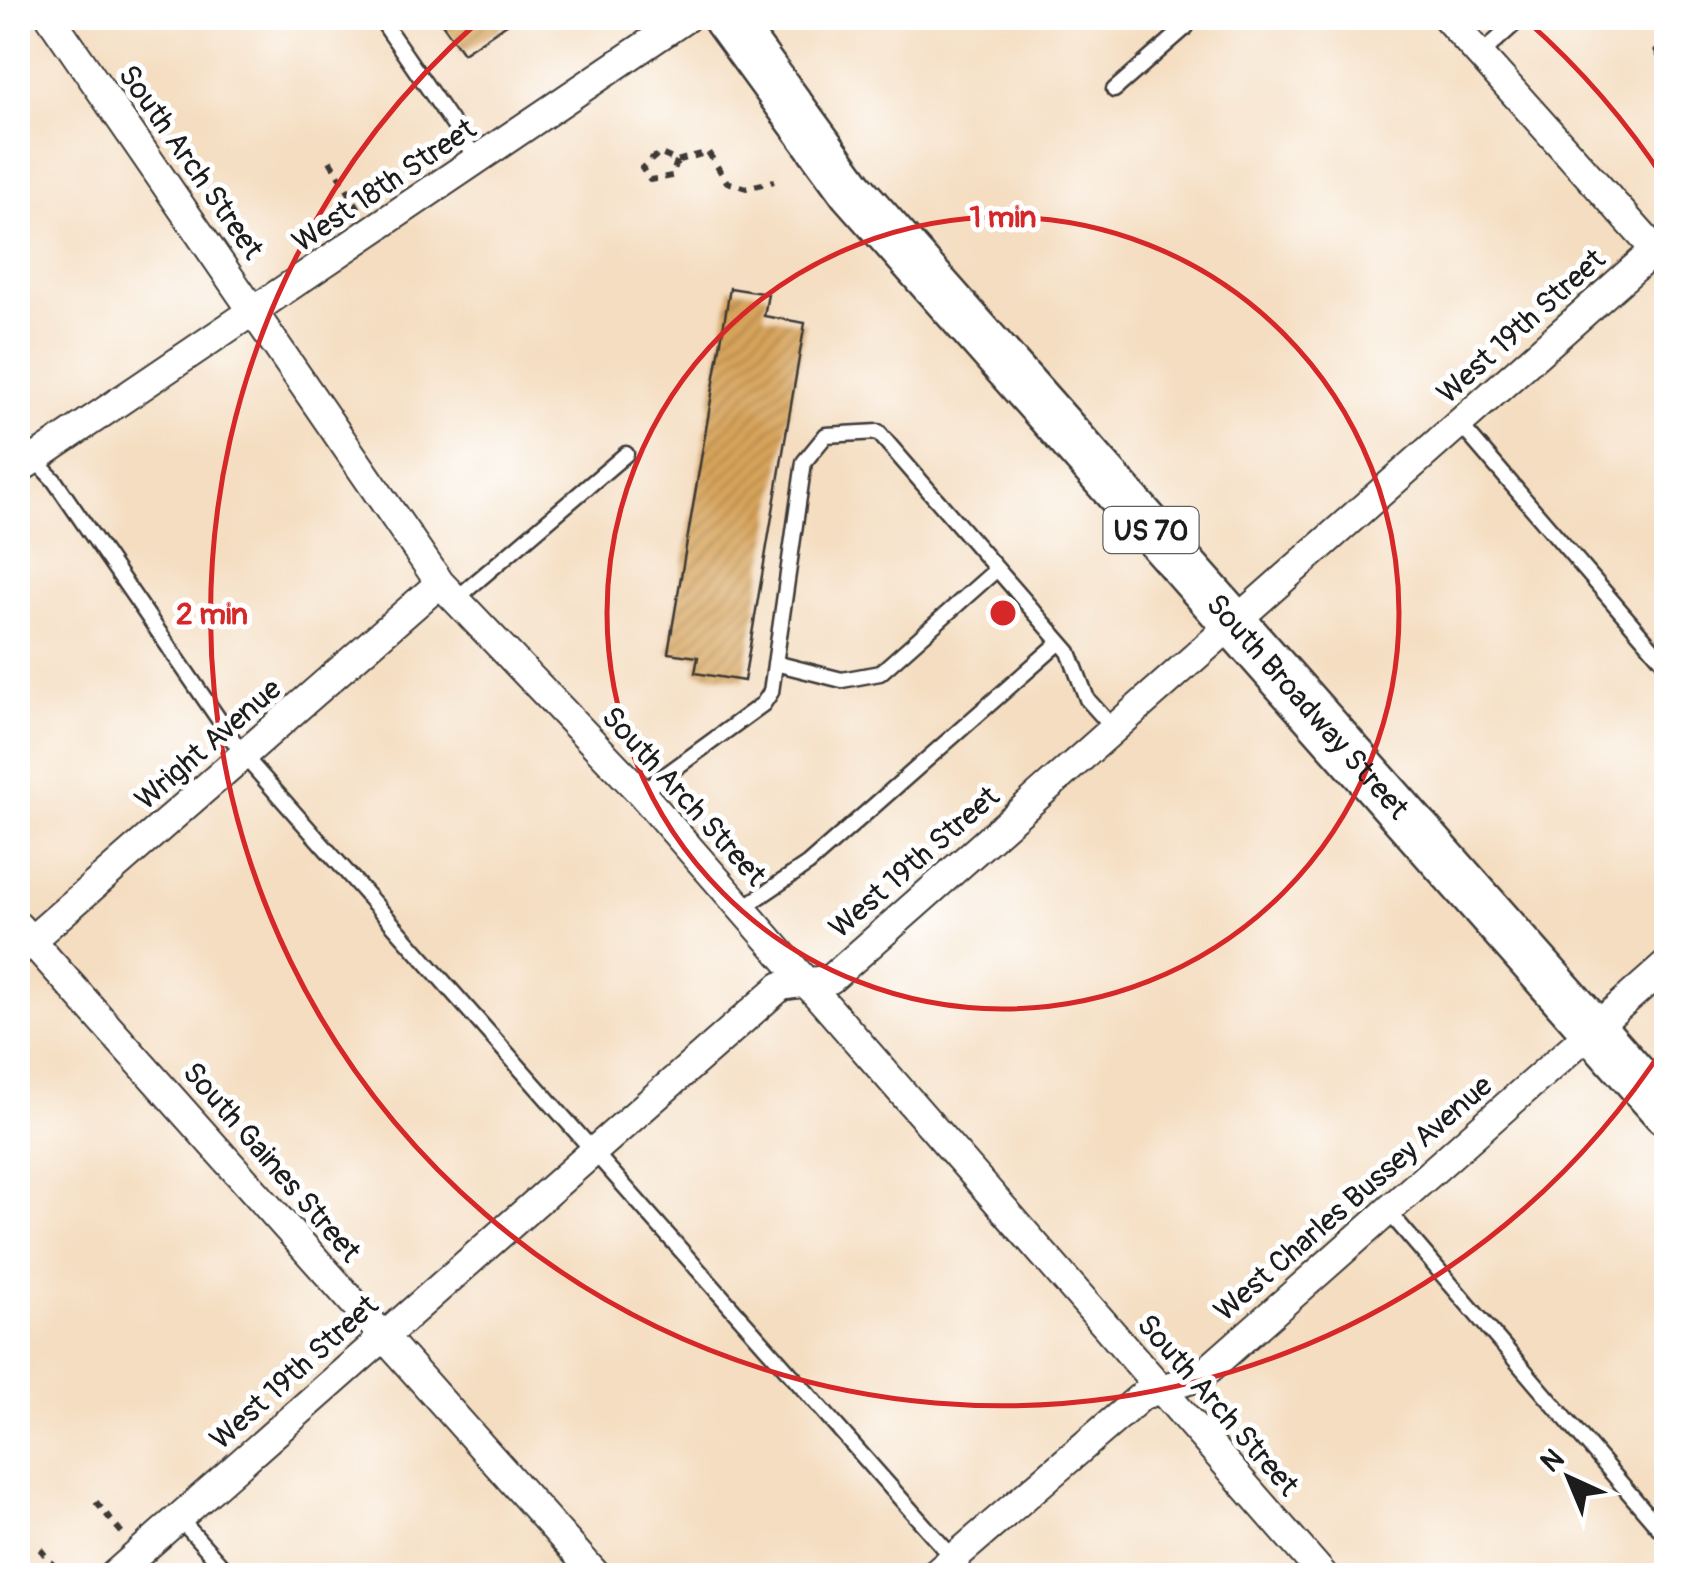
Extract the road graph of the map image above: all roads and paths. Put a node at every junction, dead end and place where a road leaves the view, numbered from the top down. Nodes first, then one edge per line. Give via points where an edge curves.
1 (51, 18) edge
2 (380, 18) edge
3 (686, 18) edge
4 (726, 18) edge
5 (1190, 18) edge
6 (1447, 18) edge
7 (1521, 18) edge
8 (1626, 18) edge
9 (1610, 29) dead end
10 (1666, 38) edge
11 (1480, 55) junction
12 (1663, 70) edge
13 (1114, 90) dead end
14 (676, 160) junction
15 (478, 161) junction
16 (330, 162) dead end
17 (774, 181) dead end
18 (373, 231) junction
19 (1661, 257) edge
20 (254, 310) junction
21 (1460, 424) junction
22 (626, 454) dead end
23 (23, 457) edge
24 (997, 569) junction
25 (448, 591) junction
26 (1234, 624) junction
27 (1060, 642) junction
28 (775, 663) junction
29 (1666, 664) edge
30 (1114, 729) junction
31 (244, 756) junction
32 (642, 793) junction
33 (742, 908) junction
34 (22, 940) edge
35 (1666, 965) edge
36 (807, 982) junction
37 (1593, 1029) junction
38 (1666, 1112) edge
39 (595, 1150) junction
40 (1388, 1211) junction
41 (384, 1336) junction
42 (1160, 1390) junction
43 (179, 1518) junction
44 (1666, 1536) edge
45 (40, 1549) dead end
46 (953, 1569) edge
47 (58, 1571) dead end
48 (112, 1576) edge
49 (231, 1576) edge
50 (597, 1576) edge
51 (1324, 1576) edge

1 - 20 street, South Arch Street
2 - 15 lane
3 - 15 street, West 18th Street
4 - 26 main road, South Broadway Street / US 70 via 852,191
5 - 13 lane
6 - 11 street
7 - 11 lane
8 - 9 path
10 - 12 path via 1655,48
11 - 19 street
14 - 14 path via 659,153 642,168 650,180 668,180
14 - 17 path via 708,152 726,182 746,188
15 - 18 street, West 18th Street
16 - 18 path
18 - 20 street, West 18th Street
19 - 21 street, West 19th Street
20 - 23 street, West 18th Street
20 - 25 street, South Arch Street
21 - 26 street, West 19th Street
21 - 29 lane
22 - 25 lane
23 - 31 lane via 54,480
24 - 27 lane
24 - 28 lane via 880,673 842,680
24 - 28 lane via 878,432 826,434 804,462
25 - 31 street, Wright Avenue
25 - 32 street, South Arch Street
26 - 30 street, West 19th Street
26 - 37 main road, South Broadway Street / US 70
27 - 30 lane via 1087,698
27 - 33 lane via 808,864
28 - 32 lane via 764,704
30 - 36 street, West 19th Street via 831,979
31 - 34 street, Wright Avenue
31 - 39 lane
32 - 33 street, South Arch Street
33 - 36 street, South Arch Street
34 - 41 street, South Gaines Street
35 - 37 street, West Charles Bussey Avenue
36 - 39 street, West 19th Street via 781,986
36 - 42 street, South Arch Street
37 - 38 main road, South Broadway Street / US 70
37 - 40 street, West Charles Bussey Avenue
39 - 41 street, West 19th Street
39 - 46 lane
40 - 42 street, West Charles Bussey Avenue via 1201,1376
40 - 44 lane
41 - 43 street, West 19th Street
41 - 50 street, South Gaines Street
42 - 46 street, West Charles Bussey Avenue via 1143,1395
42 - 51 street, South Arch Street
43 - 48 street, West 19th Street
43 - 49 lane
45 - 47 path

